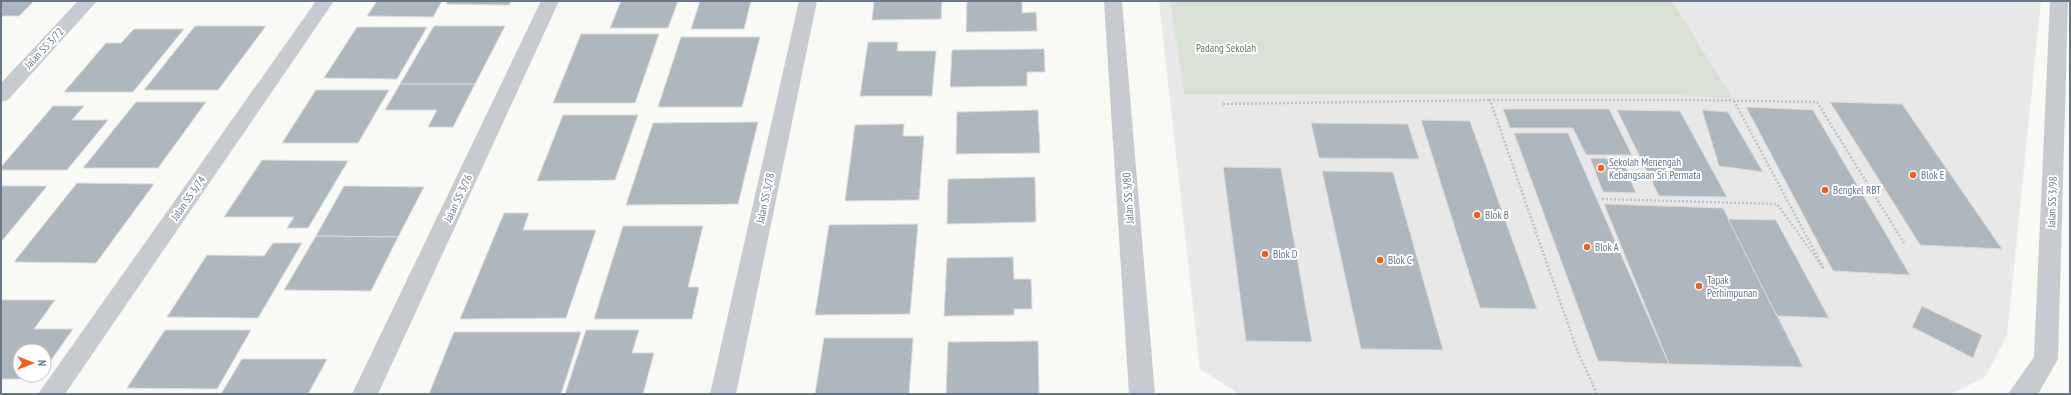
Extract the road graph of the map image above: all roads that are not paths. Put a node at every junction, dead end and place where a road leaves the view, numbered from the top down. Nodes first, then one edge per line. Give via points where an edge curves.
1 (88, 1) edge
2 (325, 1) edge
3 (550, 1) edge
4 (808, 1) edge
5 (1113, 1) edge
6 (2059, 1) edge
7 (1, 95) edge
8 (51, 394) edge
9 (365, 394) edge
10 (723, 394) edge
11 (1142, 394) edge
12 (2021, 394) edge

1 - 7 street, Jalan SS 3/72
2 - 8 street, Jalan SS 3/74
3 - 9 street, Jalan SS 3/76
4 - 10 street, Jalan SS 3/78
5 - 11 street, Jalan SS 3/80
6 - 12 street, Jalan SS 3/98 via 2046,359 2030,385

